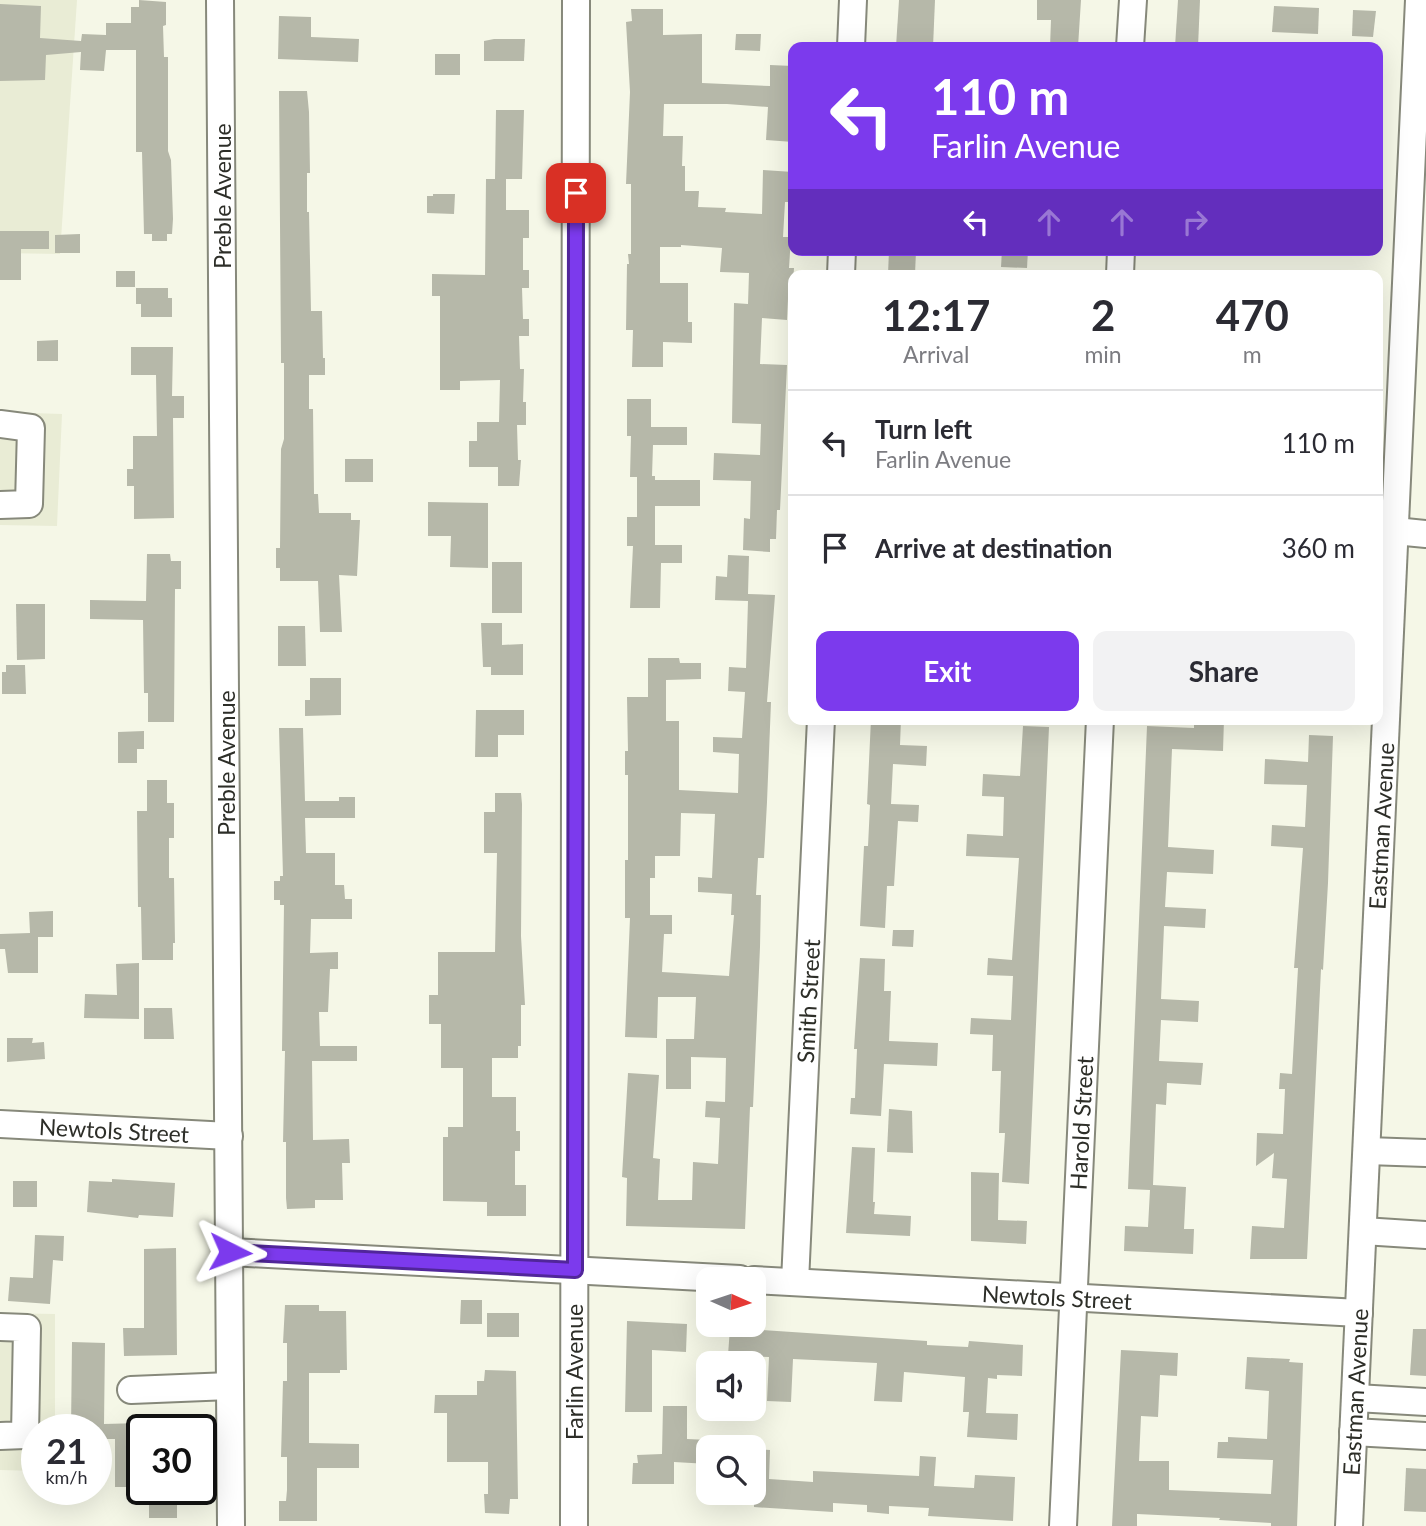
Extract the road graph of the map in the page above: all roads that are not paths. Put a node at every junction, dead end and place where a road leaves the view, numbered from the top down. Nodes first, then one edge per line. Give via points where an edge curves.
1 (220, 0) edge
2 (576, 0) edge
3 (853, 0) edge
4 (1133, 0) edge
5 (1419, 0) edge
6 (851, 42) edge
7 (1130, 42) edge
8 (1415, 325) edge
9 (0, 424) edge
10 (0, 505) edge
11 (1395, 531) junction
12 (1426, 534) edge
13 (821, 725) edge
14 (1100, 725) edge
15 (0, 1124) edge
16 (229, 1136) junction
17 (1367, 1151) junction
18 (1426, 1153) edge
19 (1363, 1231) junction
20 (1426, 1235) edge
21 (230, 1252) junction
22 (575, 1270) junction
23 (696, 1277) edge
24 (766, 1281) edge
25 (795, 1282) junction
26 (1073, 1298) junction
27 (1359, 1313) junction
28 (0, 1327) edge
29 (230, 1386) junction
30 (131, 1390) dead end
31 (1356, 1398) junction
32 (1414, 1401) edge
33 (1353, 1432) junction
34 (1413, 1435) edge
35 (0, 1436) edge
36 (231, 1526) edge
37 (574, 1526) edge
38 (1063, 1526) edge
39 (1349, 1526) edge

1 - 16 street, Preble Avenue
2 - 22 street, Farlin Avenue
3 - 6 street
4 - 7 street
5 - 8 street, Eastman Avenue
8 - 11 street, Eastman Avenue
9 - 10 street via 31,428 29,504
11 - 12 street
11 - 17 street, Eastman Avenue
13 - 25 street, Smith Street
14 - 26 street, Harold Street
15 - 16 street, Newtols Street
16 - 21 street, Preble Avenue
17 - 18 street
17 - 19 street, Eastman Avenue
19 - 20 street
19 - 27 street, Eastman Avenue
21 - 22 street
21 - 29 street, Preble Avenue
22 - 23 street
22 - 37 street, Farlin Avenue
24 - 25 street, Newtols Street
25 - 26 street, Newtols Street
26 - 27 street, Newtols Street
26 - 38 street, Harold Street
27 - 31 street, Eastman Avenue
28 - 35 street via 27,1328 25,1435
29 - 30 street
29 - 36 street, Preble Avenue
31 - 32 street
31 - 33 street, Eastman Avenue
32 - 34 street
33 - 34 street
33 - 39 street, Eastman Avenue

